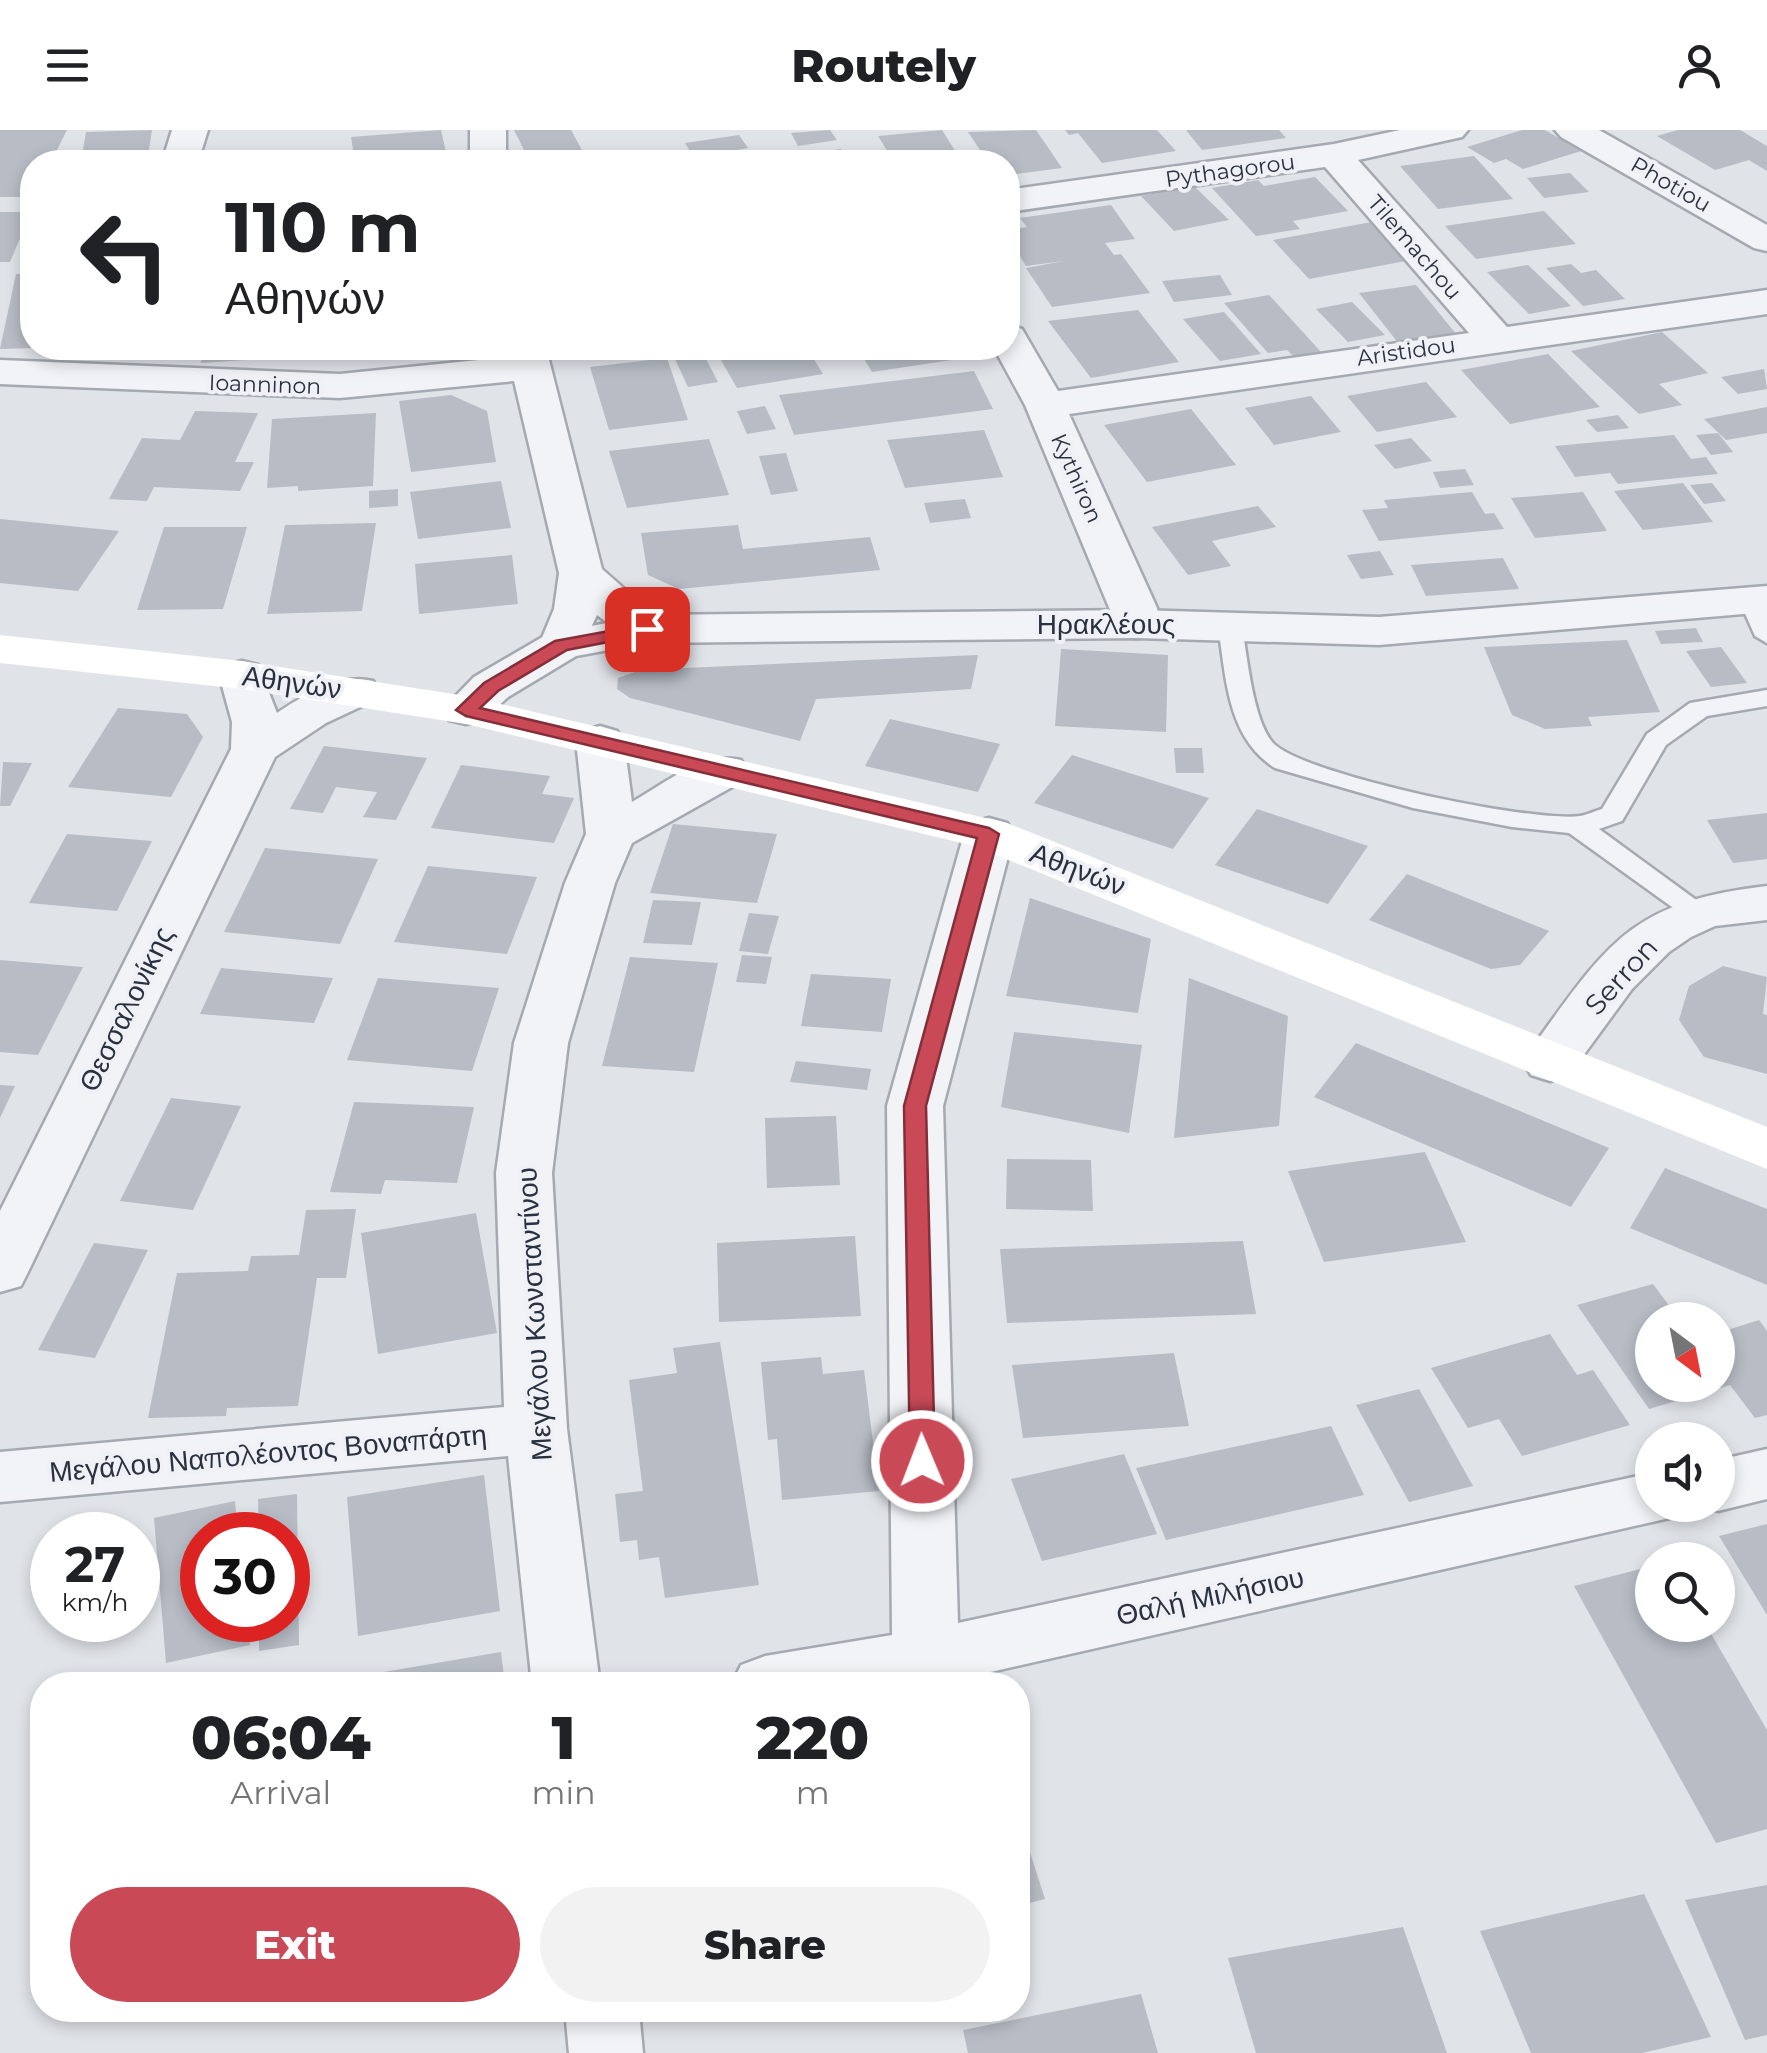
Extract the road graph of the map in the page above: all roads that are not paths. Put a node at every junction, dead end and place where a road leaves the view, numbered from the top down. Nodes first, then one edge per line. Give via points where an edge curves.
1 (1450, 130) edge
2 (1573, 130) edge
3 (1334, 156) junction
4 (1020, 199) edge
5 (1767, 240) edge
6 (1767, 302) edge
7 (1496, 338) junction
8 (1020, 359) edge
9 (509, 360) edge
10 (529, 360) edge
11 (120, 363) edge
12 (0, 372) edge
13 (1045, 405) junction
14 (581, 573) junction
15 (1762, 612) edge
16 (1136, 624) junction
17 (1230, 626) junction
18 (647, 629) junction
19 (562, 645) junction
20 (0, 649) edge
21 (242, 675) junction
22 (356, 691) junction
23 (1767, 698) edge
24 (466, 710) junction
25 (600, 741) junction
26 (254, 748) junction
27 (724, 772) junction
28 (1577, 826) junction
29 (611, 834) junction
30 (989, 834) junction
31 (1767, 903) edge
32 (1700, 912) junction
33 (1550, 1062) junction
34 (1767, 1149) edge
35 (0, 1270) edge
36 (536, 1429) junction
37 (1767, 1474) edge
38 (0, 1477) edge
39 (1735, 1481) edge
40 (1635, 1503) edge
41 (926, 1658) junction
42 (564, 1672) edge
43 (843, 1672) edge
44 (603, 2022) edge
45 (606, 2053) edge

1 - 3 street, Pythagorou
2 - 5 street, Photiou
3 - 4 street, Pythagorou
3 - 7 street, Tilemachou
6 - 7 street, Aristidou
7 - 13 street, Aristidou
8 - 13 street, Kythiron
9 - 11 street, Ioanninon via 340,386
10 - 14 street
11 - 12 street, Ioanninon
13 - 16 street, Kythiron
14 - 18 street
14 - 19 street via 577,609
15 - 17 street, Ηρακλέους via 1379,631
16 - 17 street, Ηρακλέους
16 - 18 street, Ηρακλέους
17 - 28 lane via 1241,688 1267,753 1364,789
18 - 19 street, Ηρακλέους
19 - 24 street, Ηρακλέους via 491,687
20 - 21 main road, Αθηνών
21 - 22 main road, Αθηνών
21 - 26 street via 256,722
22 - 24 main road, Αθηνών
22 - 26 street
23 - 28 lane via 1699,709 1656,740 1612,815
24 - 25 main road, Αθηνών
25 - 27 main road, Αθηνών
25 - 29 street, Μεγάλου Κωνσταντίνου
26 - 35 street, Θεσσαλονίκης
27 - 29 street
27 - 30 main road, Αθηνών
28 - 32 lane
29 - 36 street, Μεγάλου Κωνσταντίνου via 541,1043 524,1172
30 - 33 main road, Αθηνών
30 - 41 street via 915,1106
31 - 32 street, Serron
32 - 33 street, Serron via 1654,935 1622,966
33 - 34 main road, Αθηνών
36 - 38 street, Μεγάλου Ναπολέοντος Βοναπάρτη
36 - 42 street, Μεγάλου Κωνσταντίνου
37 - 39 street
40 - 41 street, Θαλή Μιλήσιου
41 - 43 street, Θαλή Μιλήσιου
44 - 45 street

